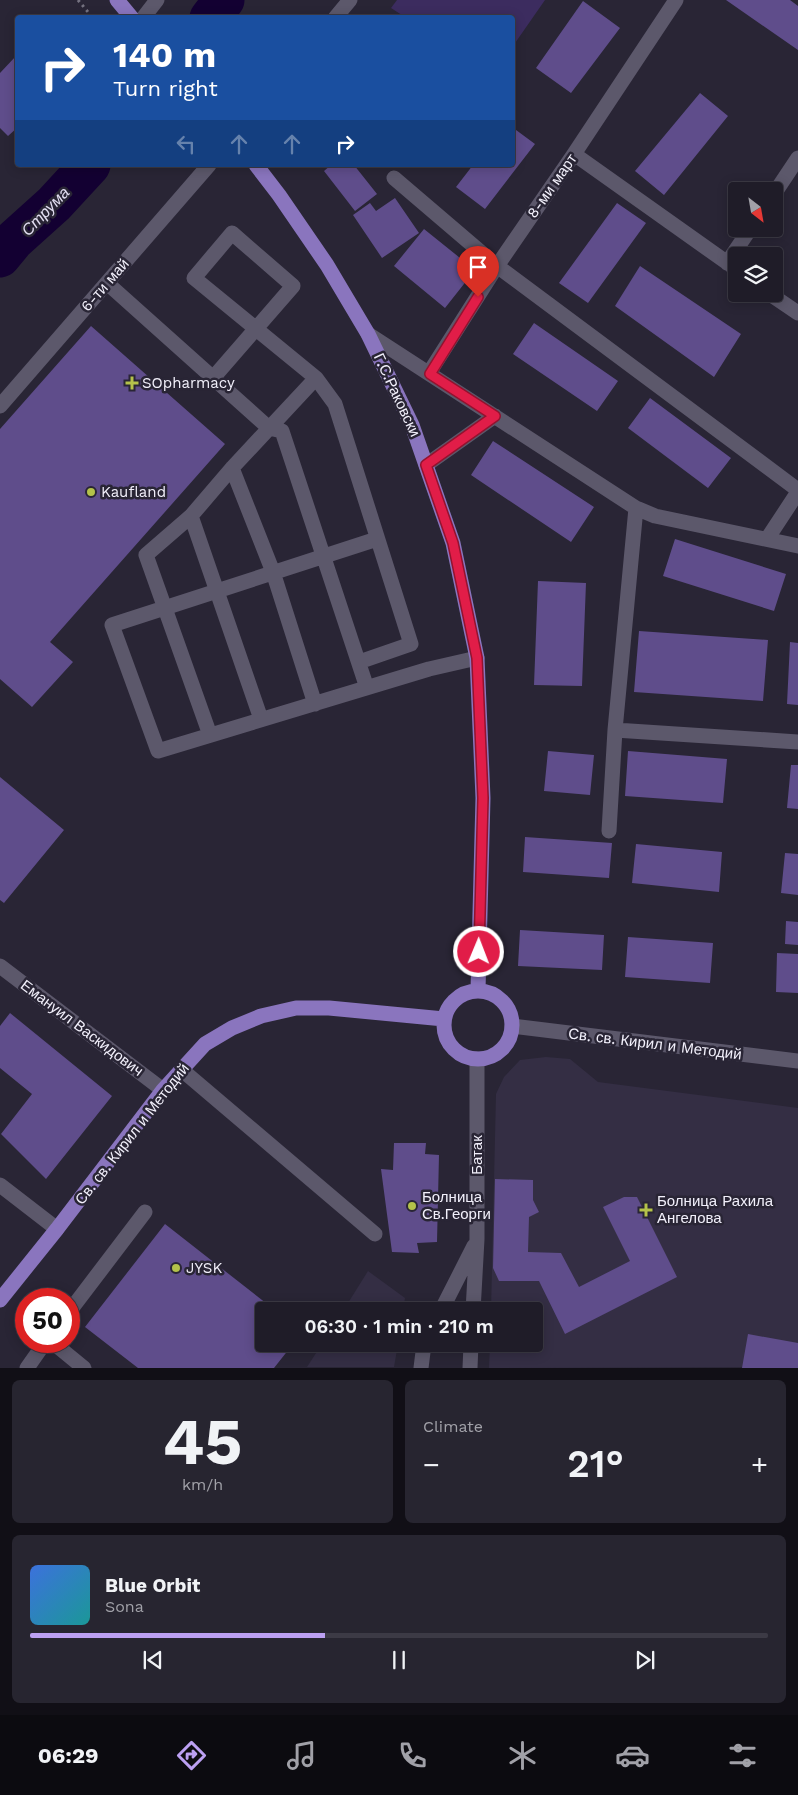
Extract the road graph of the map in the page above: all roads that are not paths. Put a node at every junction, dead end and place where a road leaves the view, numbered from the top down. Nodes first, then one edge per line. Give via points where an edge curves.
1 (116, 0) edge
2 (157, 0) edge
3 (350, 0) edge
4 (676, 0) edge
5 (129, 15) edge
6 (145, 15) edge
7 (338, 15) edge
8 (574, 154) junction
9 (798, 158) edge
10 (208, 167) edge
11 (258, 167) edge
12 (394, 178) dead end
13 (782, 182) edge
14 (728, 263) edge
15 (497, 266) junction
16 (107, 283) junction
17 (781, 302) edge
18 (798, 314) edge
19 (256, 329) junction
20 (368, 334) junction
21 (430, 374) junction
22 (213, 378) junction
23 (316, 378) junction
24 (0, 406) edge
25 (495, 416) junction
26 (269, 428) junction
27 (426, 465) junction
28 (232, 468) junction
29 (798, 491) edge
30 (636, 508) junction
31 (192, 516) junction
32 (377, 538) junction
33 (767, 539) junction
34 (798, 546) edge
35 (325, 557) junction
36 (273, 572) junction
37 (218, 592) junction
38 (166, 608) junction
39 (477, 658) junction
40 (359, 662) junction
41 (367, 688) junction
42 (314, 704) junction
43 (261, 719) junction
44 (615, 730) junction
45 (210, 735) junction
46 (798, 742) edge
47 (609, 831) dead end
48 (0, 966) edge
49 (478, 990) junction
50 (444, 1019) junction
51 (512, 1026) junction
52 (477, 1059) junction
53 (798, 1061) edge
54 (182, 1070) junction
55 (163, 1090) junction
56 (0, 1185) edge
57 (144, 1212) dead end
58 (57, 1230) junction
59 (375, 1234) dead end
60 (477, 1239) junction
61 (80, 1297) edge
62 (0, 1300) edge
63 (446, 1302) edge
64 (474, 1302) edge
65 (423, 1352) edge
66 (471, 1352) edge
67 (37, 1353) edge
68 (66, 1353) edge
69 (26, 1368) edge
70 (84, 1368) edge
71 (421, 1368) edge
72 (470, 1368) edge

1 - 5 main road
2 - 6 street
3 - 7 street
4 - 8 street, 8-ми март
8 - 14 street
8 - 15 street, 8-ми март
9 - 13 street
10 - 16 street, 6-ти май
11 - 20 main road, Г.С.Раковски via 327,265
12 - 15 street
15 - 21 street, 8-ми март
15 - 29 street
16 - 22 street
16 - 24 street, 6-ти май
17 - 18 street
19 - 19 street via 194,278 232,233 292,286
19 - 22 street
19 - 23 street
20 - 21 street, Г.С.Раковски
20 - 27 main road, Г.С.Раковски via 412,426
21 - 25 street, Г.С.Раковски
22 - 26 street
23 - 26 street
23 - 32 street via 335,404
25 - 27 street
25 - 30 street, Г.С.Раковски
26 - 28 street
26 - 35 street via 282,431
27 - 39 main road, Г.С.Раковски via 453,543
28 - 31 street
28 - 36 street
29 - 33 street
30 - 33 street, Г.С.Раковски via 655,516
30 - 44 street
31 - 37 street
31 - 38 street via 146,555
32 - 35 street
32 - 40 street via 411,644
33 - 34 street, Г.С.Раковски
35 - 36 street
35 - 40 street
36 - 37 street
36 - 42 street
37 - 38 street
37 - 43 street
38 - 45 street
38 - 45 street via 112,625 158,751
39 - 41 street
39 - 49 main road, Г.С.Раковски via 483,798
40 - 41 street
41 - 42 street
42 - 43 street
43 - 45 street
44 - 46 street
44 - 47 street
48 - 55 street, Емануил Васкидович
49 - 50 main road via 458,996 450,1004
49 - 51 main road via 491,992 500,998 508,1007
50 - 52 main road via 445,1038 451,1048 460,1055
50 - 54 main road, Св. св. Кирил и Методий via 296,1008 261,1016 232,1028 205,1044
51 - 52 main road via 509,1040 502,1049 493,1056
51 - 53 street, Св. св. Кирил и Методий
52 - 60 street, Батак
54 - 55 main road, Св. св. Кирил и Методий
54 - 59 street
55 - 58 main road, Св. св. Кирил и Методий
56 - 58 street
57 - 61 street
58 - 62 main road, Св. св. Кирил и Методий
60 - 63 street
60 - 64 street, Батак
65 - 71 street
66 - 72 street
67 - 69 street
68 - 70 street

